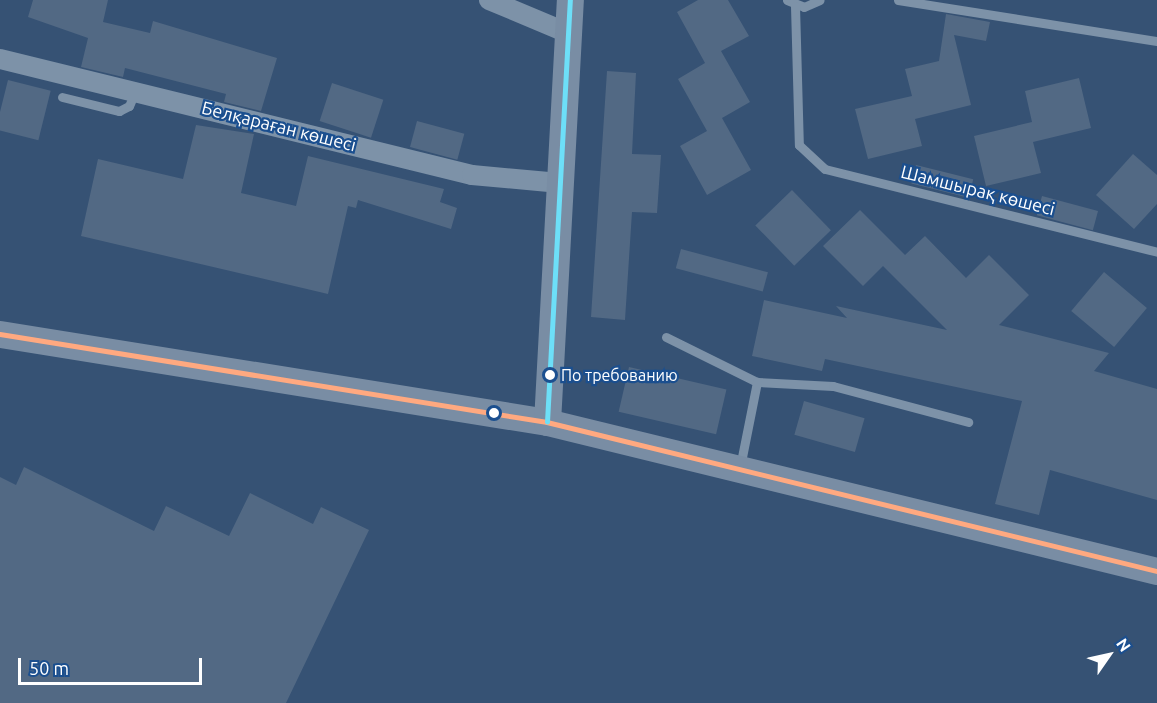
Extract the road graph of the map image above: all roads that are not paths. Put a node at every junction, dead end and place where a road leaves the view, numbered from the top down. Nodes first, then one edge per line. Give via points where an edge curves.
1 (489, 0) edge
2 (570, 0) edge
3 (820, 0) edge
4 (898, 0) edge
5 (791, 3) edge
6 (568, 33) junction
7 (1157, 42) edge
8 (0, 59) edge
9 (136, 90) junction
10 (62, 97) dead end
11 (560, 183) junction
12 (1157, 252) edge
13 (0, 334) edge
14 (666, 337) dead end
15 (757, 382) junction
16 (546, 422) junction
17 (968, 422) dead end
18 (740, 467) junction
19 (1157, 571) edge

1 - 6 street
2 - 6 main road
3 - 5 lane
4 - 7 lane
5 - 12 lane, Шамшырақ көшесі via 799,145 825,169
6 - 11 main road
8 - 9 street, Белқараған көшесі
9 - 10 lane via 129,106 119,111
9 - 11 street, Белқараған көшесі via 472,175
11 - 16 main road
13 - 16 main road
14 - 15 lane
15 - 17 lane via 833,386
15 - 18 lane
16 - 18 main road
18 - 19 main road

